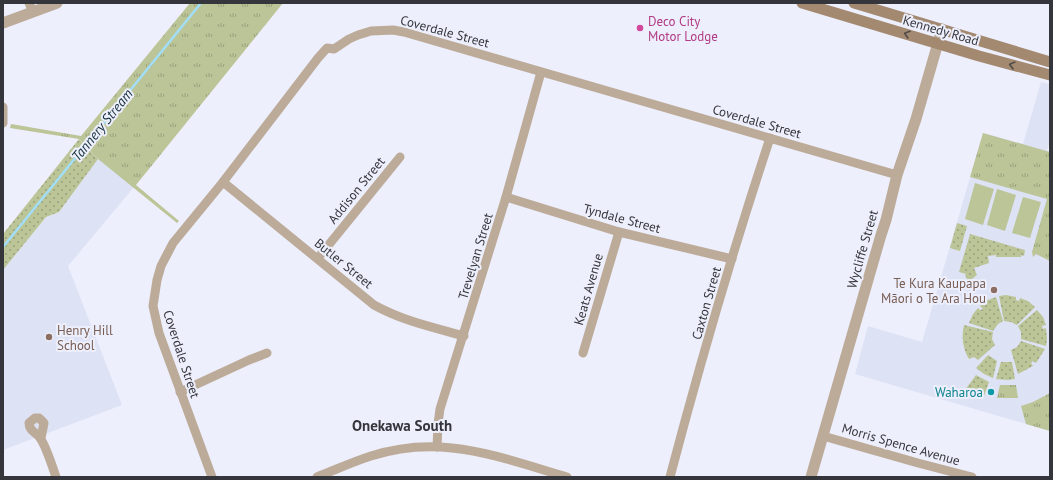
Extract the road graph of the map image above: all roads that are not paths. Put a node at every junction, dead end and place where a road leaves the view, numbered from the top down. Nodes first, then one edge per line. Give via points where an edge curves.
1 (57, 3) edge
2 (802, 3) edge
3 (861, 4) edge
4 (31, 8) edge
5 (859, 20) junction
6 (3, 23) edge
7 (942, 29) junction
8 (938, 44) junction
9 (1050, 62) edge
10 (541, 72) junction
11 (1050, 75) edge
12 (3, 107) edge
13 (3, 123) edge
14 (770, 138) junction
15 (400, 157) dead end
16 (897, 175) junction
17 (223, 182) junction
18 (506, 198) junction
19 (618, 232) junction
20 (318, 258) junction
21 (732, 259) junction
22 (464, 336) junction
23 (267, 353) dead end
24 (583, 353) dead end
25 (180, 392) junction
26 (823, 436) junction
27 (41, 438) dead end
28 (437, 447) junction
29 (56, 477) edge
30 (212, 477) edge
31 (317, 477) edge
32 (567, 477) edge
33 (670, 477) edge
34 (811, 477) edge
35 (972, 477) edge

1 - 4 street
2 - 5 main road, Kennedy Road
3 - 5 main road
3 - 7 main road, Kennedy Road
4 - 6 street
8 -> 5 main road, Kennedy Road
7 - 8 street, Wycliffe Street
7 - 9 main road, Kennedy Road
11 -> 8 main road, Kennedy Road
8 - 16 street, Wycliffe Street
10 - 14 street, Coverdale Street
10 - 17 street, Coverdale Street via 404,32 382,30 358,35 334,49 327,48
10 - 18 street, Trevelyan Street
12 - 13 street
14 - 16 street, Coverdale Street
14 - 21 street, Caxton Street
15 - 20 street, Addison Street
16 - 26 street, Wycliffe Street
17 - 20 street, Butler Street
17 - 25 street, Coverdale Street via 173,243 161,266 155,286 155,318
18 - 19 street, Tyndale Street
18 - 22 street, Trevelyan Street
19 - 21 street, Tyndale Street
19 - 24 street, Keats Avenue
20 - 22 street, Butler Street via 374,305 390,314
21 - 33 street, Caxton Street
22 - 28 street, Trevelyan Street via 440,409
23 - 25 street
25 - 30 street, Coverdale Street
26 - 34 street, Wycliffe Street
26 - 35 street, Morris Spence Avenue
27 - 29 street
28 - 31 street via 407,449 371,456
28 - 32 street via 482,453

